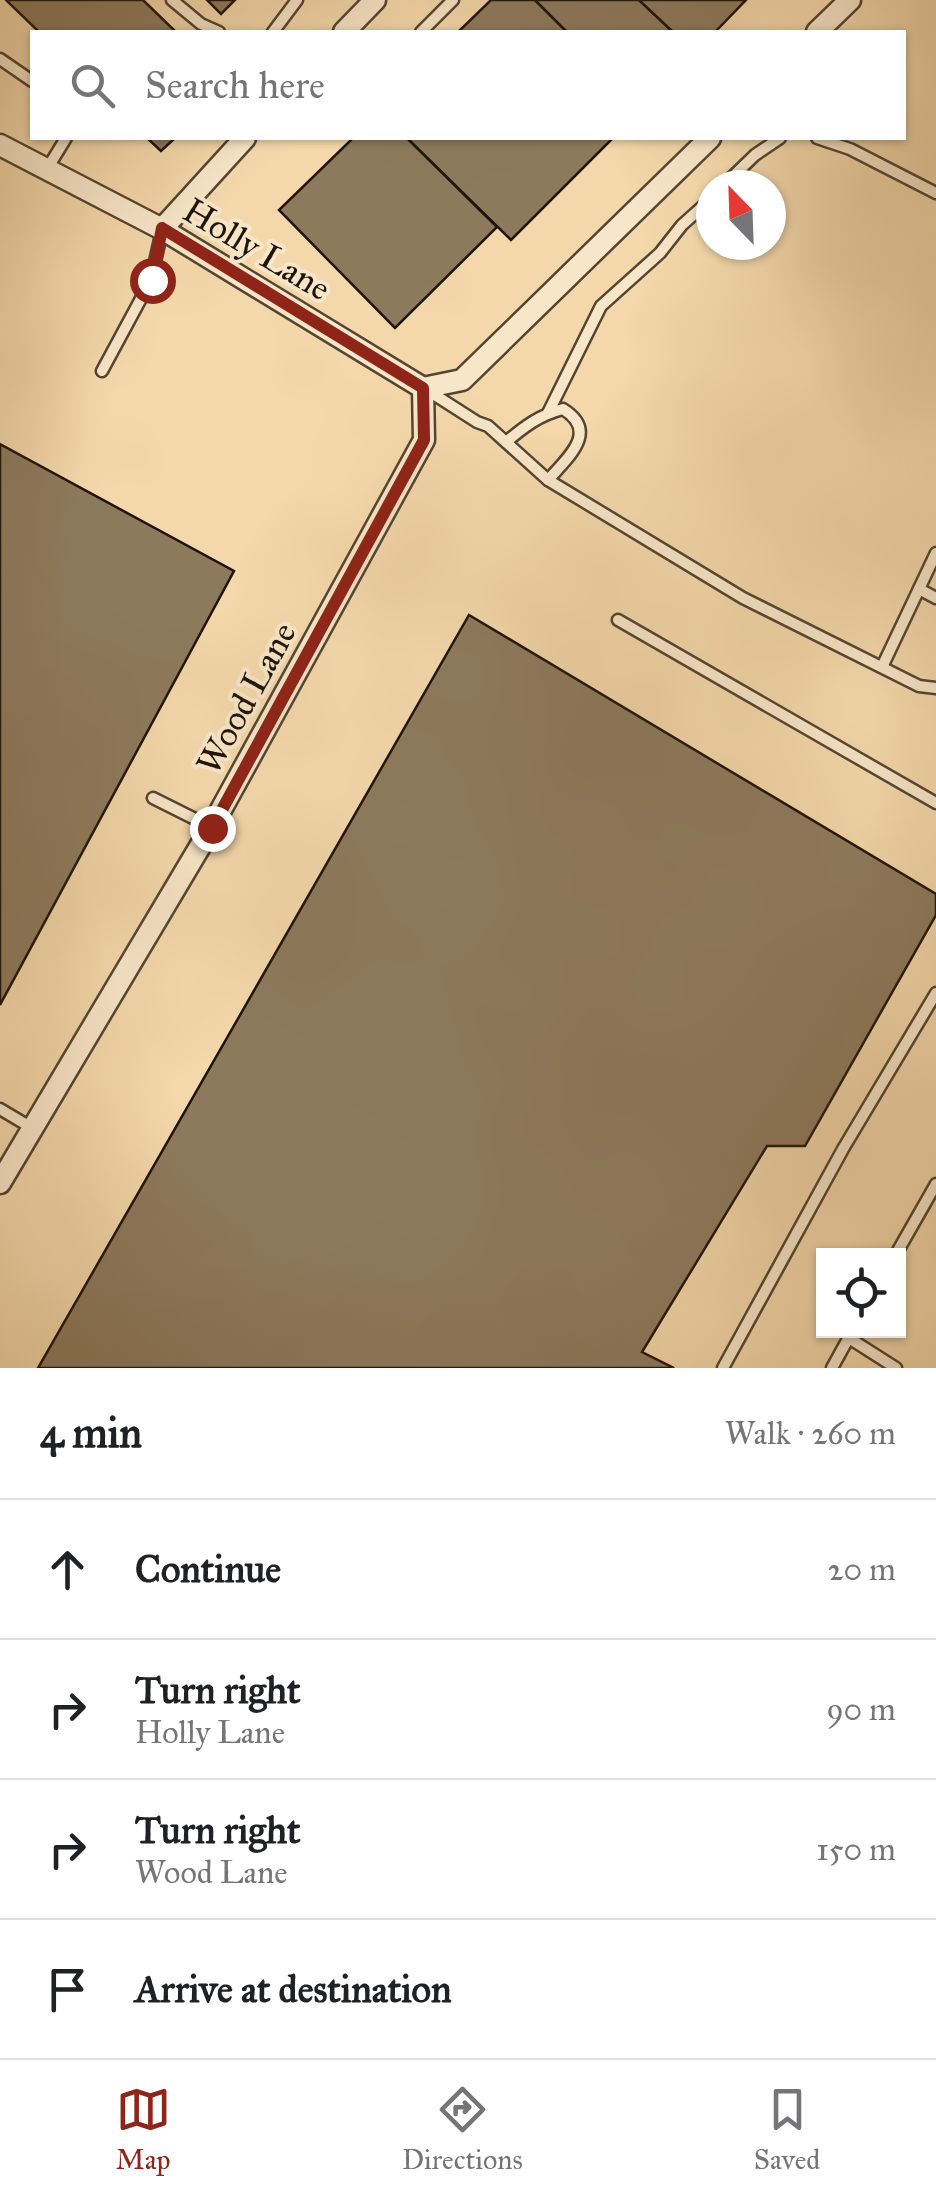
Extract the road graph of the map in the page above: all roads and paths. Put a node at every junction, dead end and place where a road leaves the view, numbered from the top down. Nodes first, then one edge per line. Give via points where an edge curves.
1 (172, 0) edge
2 (296, 0) edge
3 (375, 0) edge
4 (850, 0) edge
5 (449, 1) edge
6 (214, 30) edge
7 (274, 30) edge
8 (351, 30) edge
9 (423, 30) edge
10 (819, 30) edge
11 (0, 59) edge
12 (30, 81) edge
13 (65, 140) edge
14 (243, 140) edge
15 (708, 140) edge
16 (777, 140) edge
17 (822, 140) edge
18 (0, 145) edge
19 (47, 169) junction
20 (740, 170) edge
21 (936, 194) edge
22 (696, 212) edge
23 (162, 228) junction
24 (102, 371) dead end
25 (423, 388) junction
26 (548, 413) junction
27 (506, 442) junction
28 (548, 480) junction
29 (936, 553) edge
30 (919, 589) junction
31 (936, 598) edge
32 (618, 620) dead end
33 (882, 667) junction
34 (936, 688) edge
35 (152, 798) dead end
36 (936, 803) edge
37 (212, 828) junction
38 (936, 993) edge
39 (0, 1109) edge
40 (32, 1128) junction
41 (0, 1183) edge
42 (936, 1184) edge
43 (900, 1248) edge
44 (849, 1338) edge
45 (856, 1338) edge
46 (724, 1368) edge
47 (832, 1368) edge
48 (896, 1368) edge

1 - 6 lane
2 - 7 lane
3 - 8 street
4 - 10 street
5 - 9 lane
11 - 12 lane
13 - 19 lane
14 - 23 street
15 - 25 street via 462,380
16 - 20 lane
17 - 21 lane
18 - 19 street, Holly Lane
19 - 23 street, Holly Lane
22 - 26 lane via 601,306
23 - 24 lane via 152,280
23 - 25 street, Holly Lane
25 - 27 lane
25 - 37 street, Wood Lane via 424,440
26 - 27 lane
26 - 28 lane via 567,411 582,432
27 - 28 lane
28 - 33 lane via 743,598
29 - 30 lane
30 - 31 lane
30 - 33 lane
32 - 36 lane
33 - 34 lane
35 - 37 lane
37 - 40 street, Wood Lane
38 - 46 lane
39 - 40 lane
40 - 41 street, Wood Lane
42 - 43 lane
44 - 47 lane
45 - 48 lane

